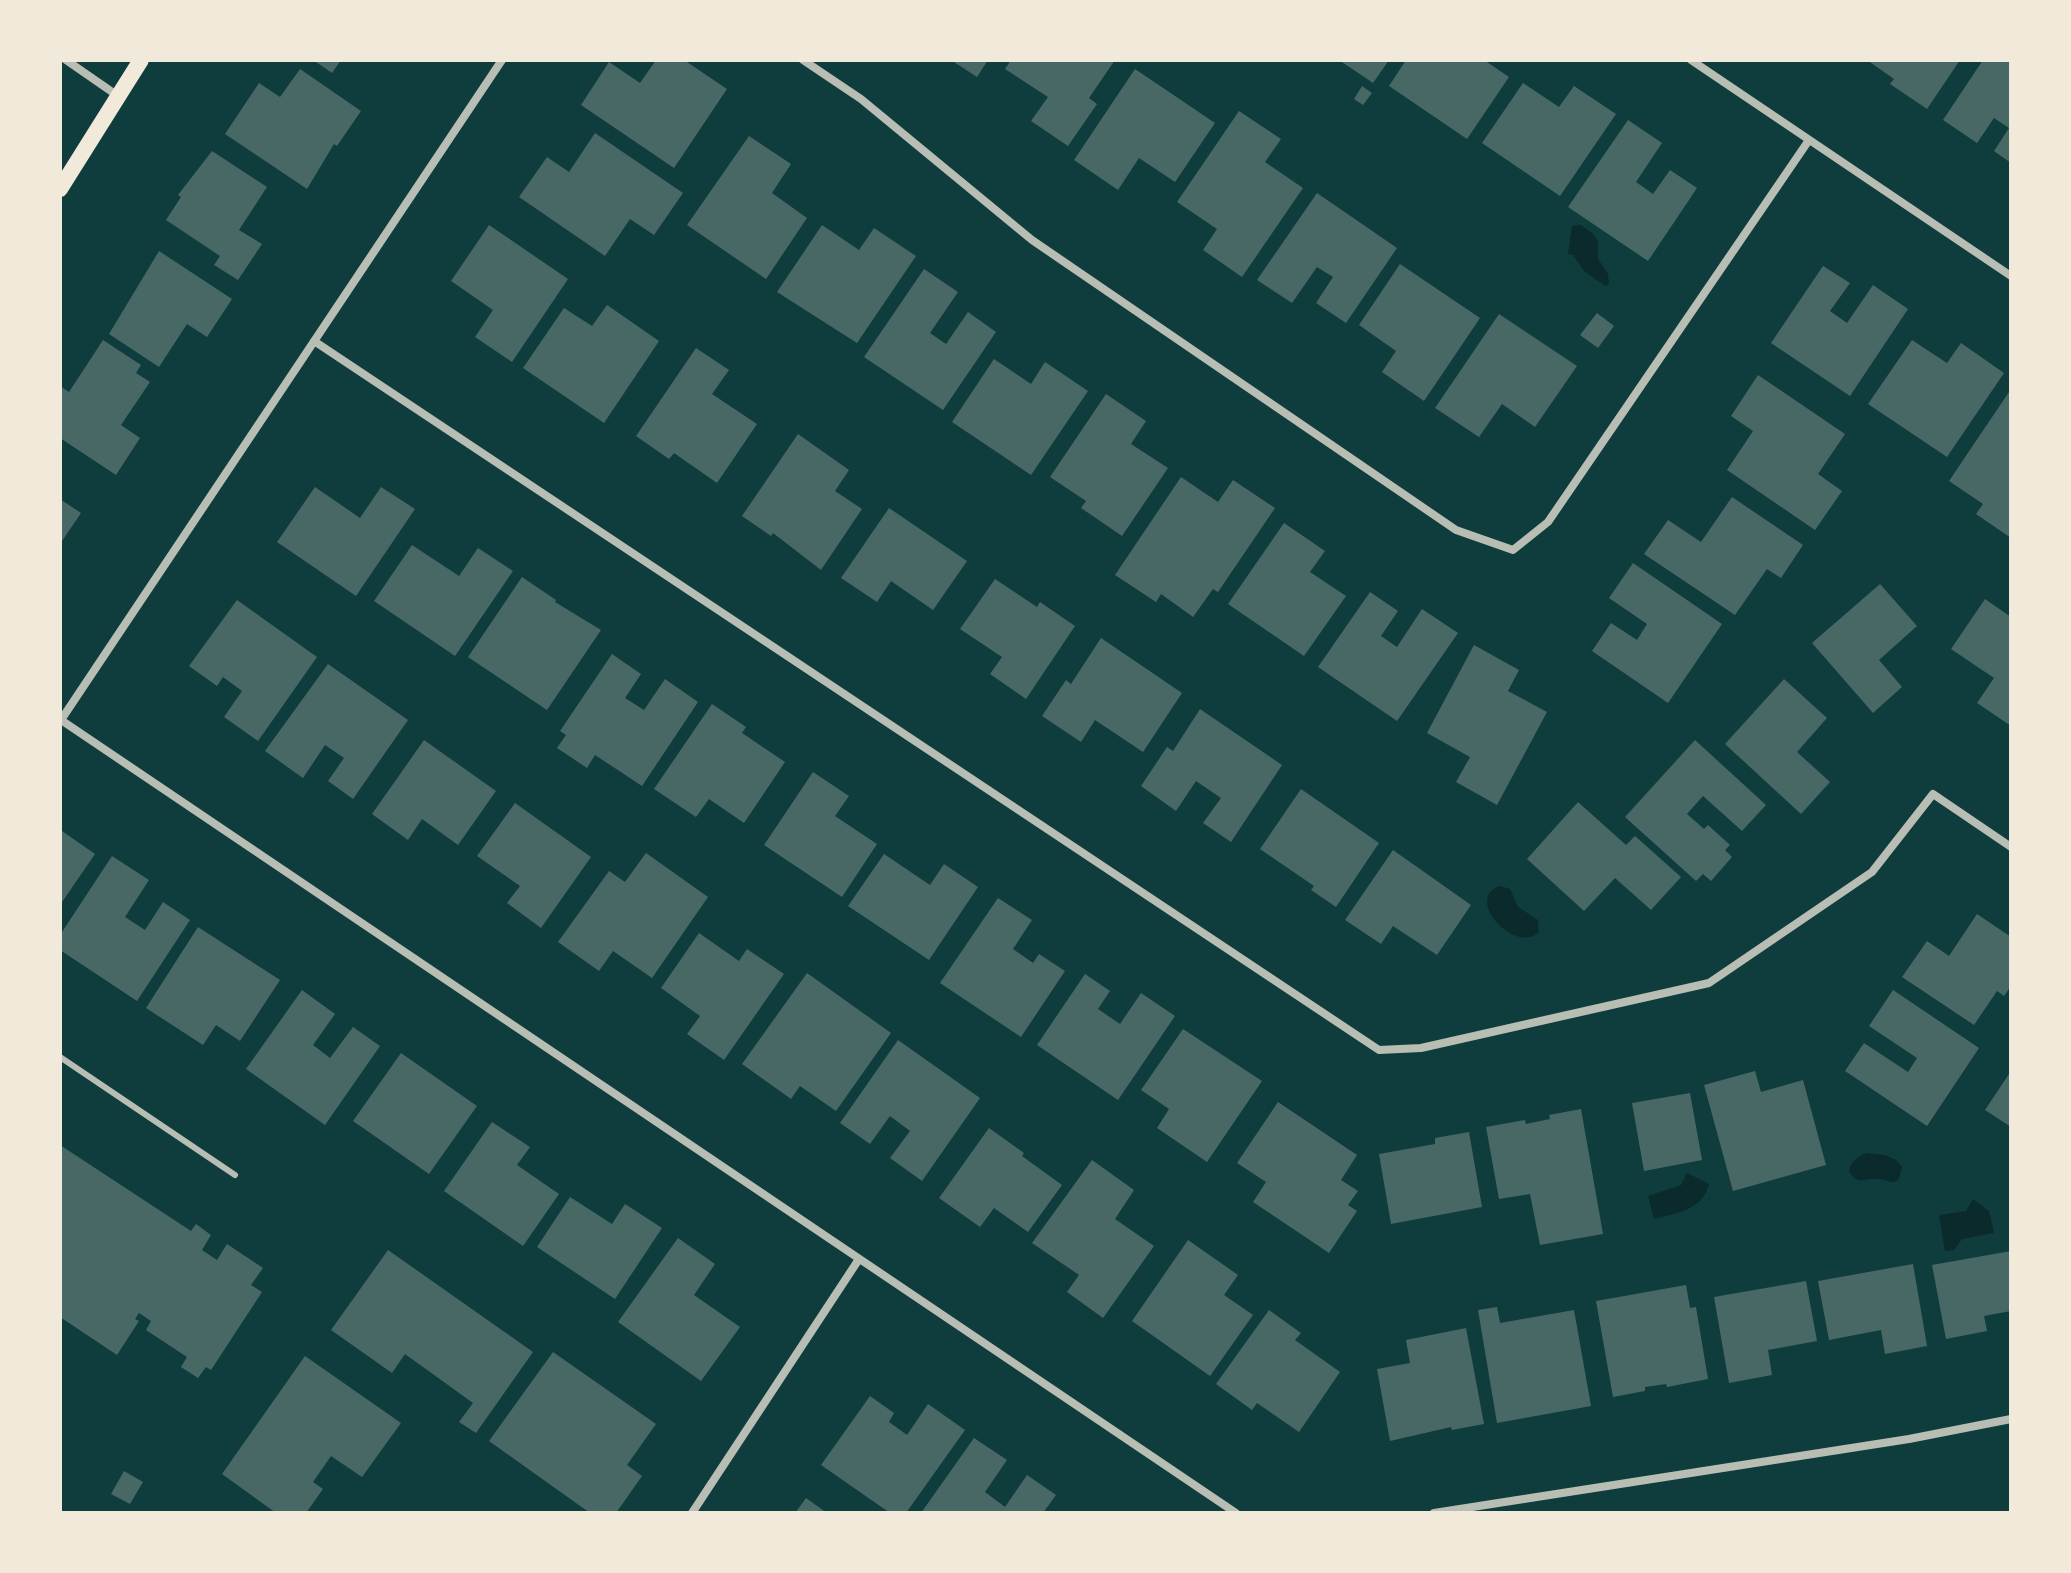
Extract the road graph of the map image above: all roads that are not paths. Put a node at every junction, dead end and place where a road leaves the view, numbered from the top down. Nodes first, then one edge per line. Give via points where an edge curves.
1 (66, 60) edge
2 (141, 60) edge
3 (502, 60) edge
4 (803, 60) edge
5 (1691, 60) edge
6 (120, 97) junction
7 (1809, 140) junction
8 (60, 189) edge
9 (2011, 276) edge
10 (314, 341) junction
11 (61, 720) edge
12 (2011, 847) edge
13 (60, 1057) edge
14 (235, 1175) dead end
15 (859, 1259) junction
16 (2011, 1419) edge
17 (692, 1513) edge
18 (1236, 1513) edge
19 (1434, 1513) edge

1 - 6 street
2 - 6 main road
3 - 10 street
4 - 7 street via 861,99 1032,240 1456,530 1513,550 1548,522
5 - 7 street
6 - 8 main road
7 - 9 street
10 - 11 street
10 - 12 street via 1379,1050 1421,1048 1709,983 1872,872 1933,794
11 - 15 street
13 - 14 lane
15 - 17 street
15 - 18 street
16 - 19 street

